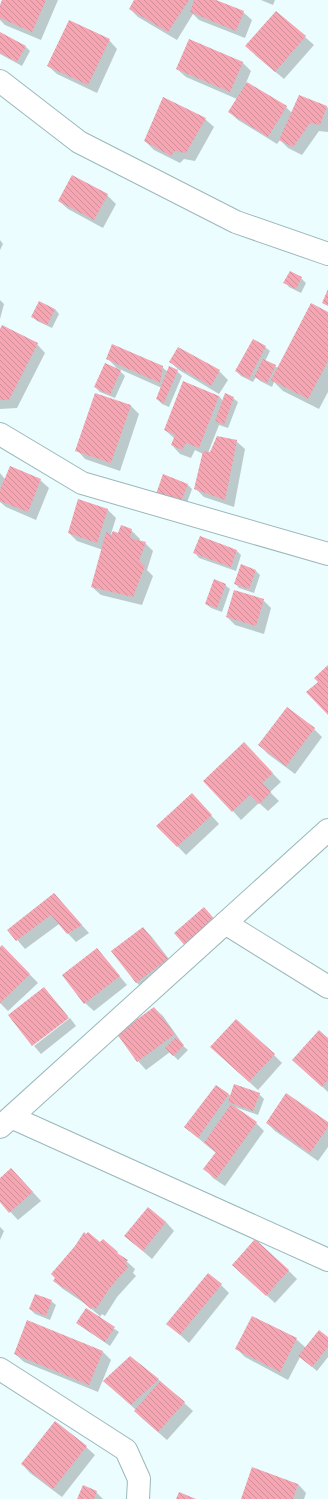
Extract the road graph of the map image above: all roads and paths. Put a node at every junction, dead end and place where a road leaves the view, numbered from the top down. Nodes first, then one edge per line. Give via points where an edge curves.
1 (0, 81) edge
2 (328, 254) edge
3 (0, 434) edge
4 (328, 554) edge
5 (328, 830) edge
6 (225, 923) junction
7 (328, 987) edge
8 (6, 1122) edge
9 (328, 1260) edge
10 (0, 1368) edge
11 (138, 1499) edge

1 - 2 street via 79,142 236,222
3 - 4 street via 82,483
5 - 6 street
6 - 7 street
6 - 8 street
8 - 9 street
10 - 11 street via 126,1450 139,1479

